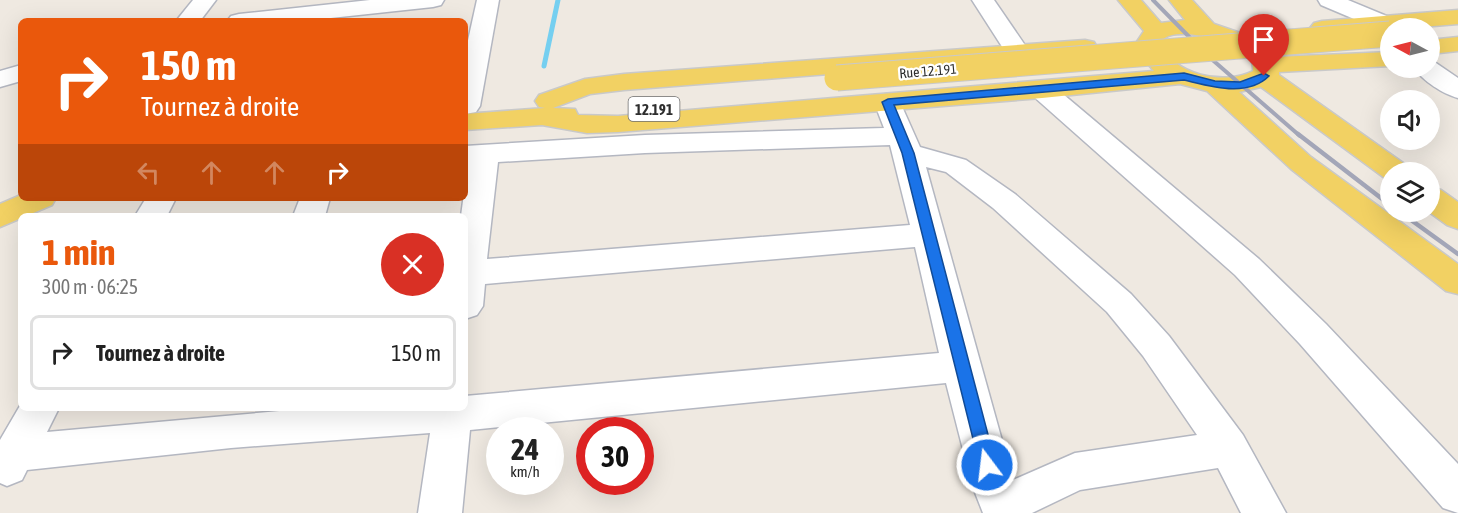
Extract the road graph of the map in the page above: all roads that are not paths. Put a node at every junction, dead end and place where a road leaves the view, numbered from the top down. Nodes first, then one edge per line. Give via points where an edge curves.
1 (206, 0) edge
2 (433, 0) edge
3 (488, 0) edge
4 (983, 0) edge
5 (1129, 0) edge
6 (1180, 0) edge
7 (1329, 0) edge
8 (1458, 17) edge
9 (191, 18) edge
10 (267, 18) edge
11 (1440, 20) edge
12 (1380, 25) edge
13 (1205, 28) junction
14 (1380, 28) edge
15 (1380, 29) edge
16 (1458, 29) edge
17 (1440, 30) edge
18 (1152, 38) junction
19 (1236, 38) junction
20 (1017, 51) junction
21 (1380, 51) edge
22 (1444, 56) edge
23 (1380, 60) edge
24 (1266, 71) junction
25 (18, 73) edge
26 (1184, 76) junction
27 (0, 79) edge
28 (1215, 84) junction
29 (840, 86) junction
30 (1042, 90) junction
31 (1458, 90) edge
32 (468, 101) edge
33 (888, 102) junction
34 (546, 109) junction
35 (468, 111) edge
36 (904, 145) junction
37 (474, 154) edge
38 (1383, 162) edge
39 (18, 192) edge
40 (0, 199) edge
41 (35, 201) edge
42 (1440, 204) edge
43 (0, 216) edge
44 (1458, 218) edge
45 (928, 235) junction
46 (469, 273) junction
47 (468, 281) edge
48 (1458, 282) edge
49 (961, 366) junction
50 (37, 411) edge
51 (468, 411) edge
52 (452, 412) edge
53 (235, 419) edge
54 (1229, 448) junction
55 (4, 465) edge
56 (1458, 494) edge
57 (1003, 509) edge
58 (440, 513) edge
59 (1264, 513) edge

1 - 9 street
2 - 10 street
3 - 32 street
4 - 20 street
5 - 18 main road
6 - 13 main road
7 - 12 street
8 - 11 main road
13 - 18 main road via 1177,27
13 - 19 main road
14 - 19 main road
15 - 29 main road, Rue 12.191, bridge
16 - 17 main road
18 - 20 main road
18 - 26 main road via 1150,53
19 - 24 main road via 1258,50
20 - 34 main road via 624,82 585,87
21 - 29 main road, Rue 12.191
22 - 31 street
23 - 24 main road
24 - 28 main road via 1248,84
24 - 38 main road
25 - 27 street
26 - 28 main road
26 - 30 main road
28 - 48 main road via 1301,163
29 - 34 main road, Rue 12.191 / 12.191
30 - 33 main road
30 - 56 street via 1247,267
33 - 34 main road via 587,125
33 - 36 street
34 - 35 main road, Rue 12.191 / 12.191
36 - 37 street via 645,144
36 - 45 street
36 - 54 street via 956,166 1004,201 1119,303 1156,346
37 - 46 street
39 - 40 main road
41 - 43 main road
42 - 44 main road
45 - 46 street
45 - 49 street
46 - 47 street
49 - 51 street
49 - 57 street
50 - 55 street
52 - 53 street
52 - 58 street
53 - 55 street
54 - 57 street via 1075,472
54 - 59 street

